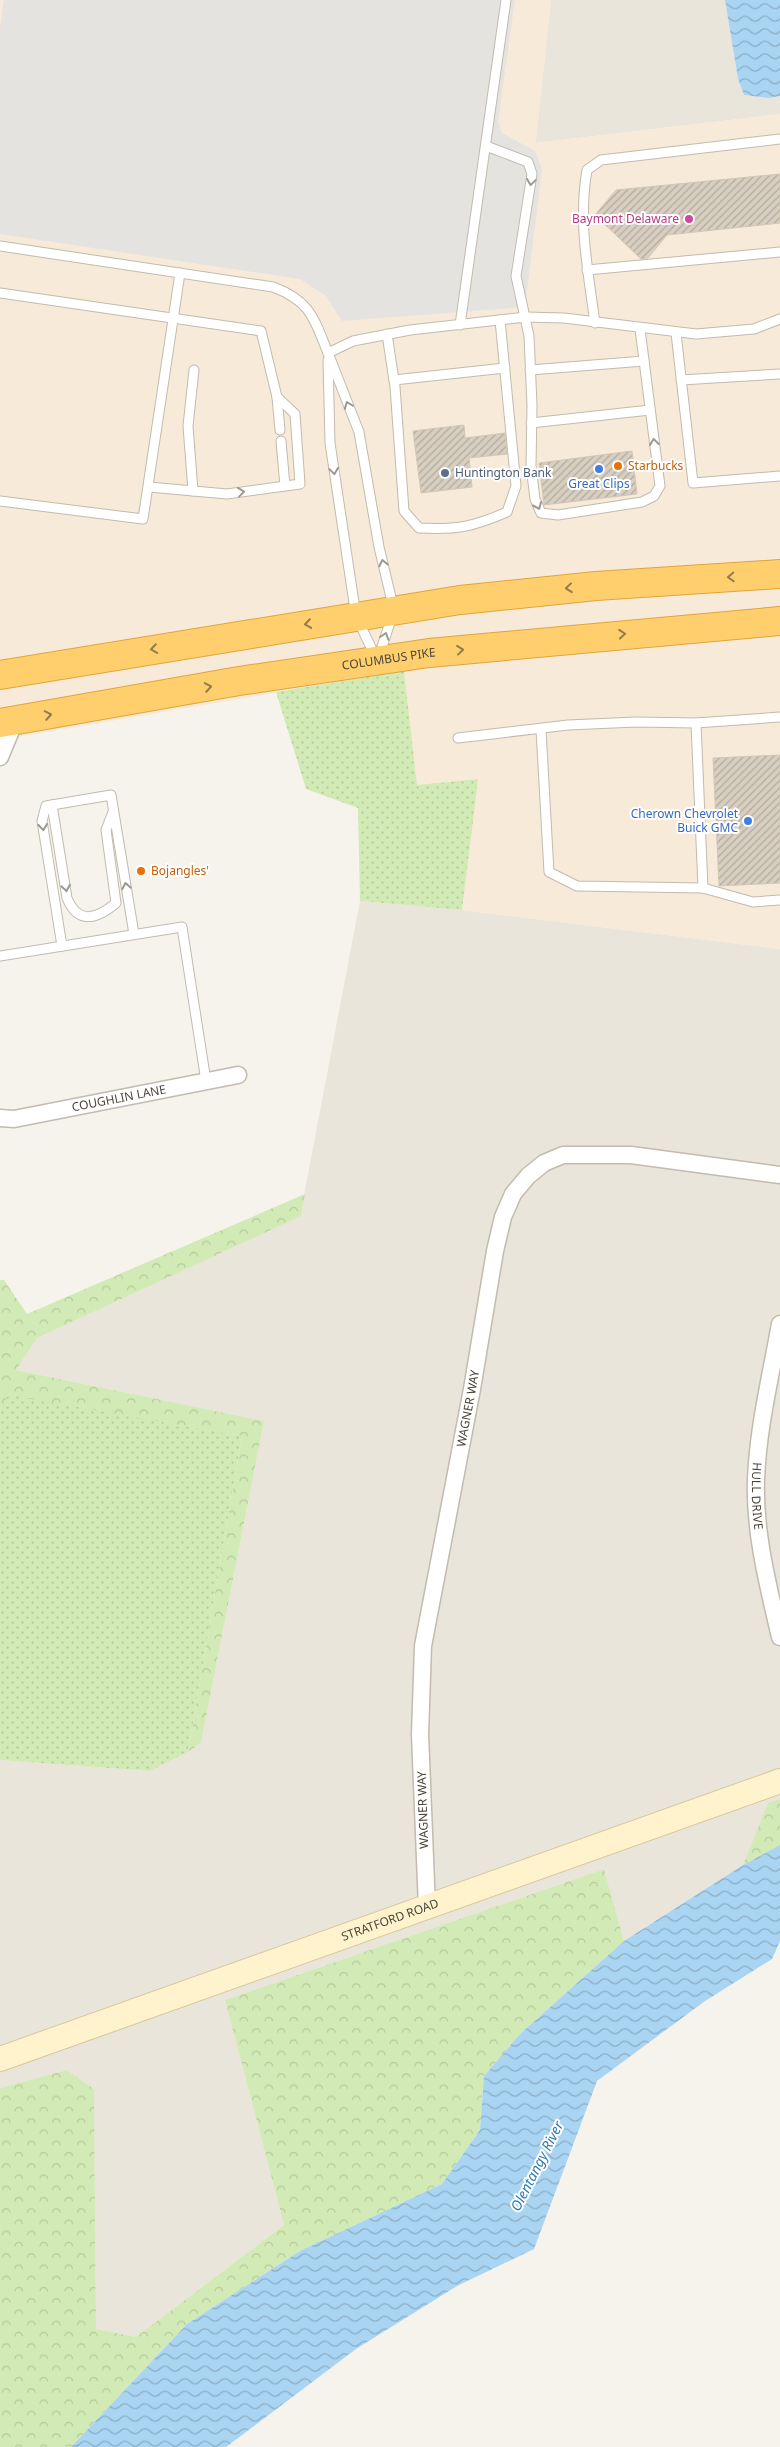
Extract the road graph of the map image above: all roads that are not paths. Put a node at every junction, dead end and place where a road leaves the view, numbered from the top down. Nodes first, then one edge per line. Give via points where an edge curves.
1 (506, 0) edge
2 (780, 139) edge
3 (486, 146) junction
4 (0, 246) edge
5 (780, 252) edge
6 (588, 270) junction
7 (180, 273) junction
8 (0, 293) edge
9 (525, 317) junction
10 (174, 318) junction
11 (780, 319) edge
12 (500, 320) junction
13 (596, 323) junction
14 (460, 325) junction
15 (640, 329) junction
16 (676, 333) junction
17 (387, 334) junction
18 (328, 353) junction
19 (644, 361) junction
20 (506, 368) junction
21 (194, 370) dead end
22 (530, 370) junction
23 (780, 374) edge
24 (394, 380) junction
25 (681, 380) junction
26 (278, 397) junction
27 (650, 410) junction
28 (531, 423) junction
29 (280, 430) dead end
30 (281, 441) dead end
31 (780, 476) edge
32 (285, 486) junction
33 (149, 487) junction
34 (192, 490) junction
35 (0, 501) edge
36 (780, 574) edge
37 (394, 610) junction
38 (356, 616) junction
39 (780, 621) edge
40 (377, 661) junction
41 (0, 675) edge
42 (780, 717) edge
43 (7, 722) edge
44 (696, 723) junction
45 (541, 730) junction
46 (458, 738) dead end
47 (0, 757) edge
48 (52, 805) junction
49 (113, 812) junction
50 (703, 888) junction
51 (780, 900) edge
52 (134, 934) junction
53 (62, 946) junction
54 (0, 956) edge
55 (238, 1075) dead end
56 (206, 1081) junction
57 (0, 1118) edge
58 (780, 1175) edge
59 (780, 1324) edge
60 (780, 1637) edge
61 (780, 1781) edge
62 (427, 1908) junction
63 (0, 2059) edge

1 - 3 lane
2 - 6 lane via 600,160 587,170 583,197 583,240
3 -> 9 lane via 528,162 532,174 516,276
3 - 14 lane
4 - 7 lane
5 - 6 lane
6 - 13 lane
7 - 10 lane
7 - 18 lane via 273,287 294,295 312,314
8 - 10 lane
9 - 12 lane
9 - 13 lane
9 - 22 lane
10 - 26 lane via 261,332
10 - 33 lane
11 - 16 lane via 754,329
12 - 14 lane
12 - 20 lane
13 - 15 lane
14 - 17 lane
15 - 16 lane
15 - 19 lane
16 - 25 lane
17 - 18 lane via 353,341
17 - 24 lane
37 -> 18 lane via 379,547 359,432
18 -> 38 lane via 330,442
19 - 22 lane
19 - 27 lane
20 - 24 lane
20 - 24 lane via 516,486 507,512 482,523 453,529 419,528 404,511
21 - 34 lane via 188,426
22 - 28 lane
23 - 25 lane
25 - 31 lane via 693,483
26 - 29 lane
26 - 32 lane via 295,414 300,484
27 - 28 lane
28 -> 27 lane via 535,499 542,513 558,515 642,502 654,496 660,486
30 - 32 lane
34 -> 32 lane via 227,494
33 - 34 lane
33 - 35 lane via 143,519
36 -> 37 highway via 596,586
37 - 38 highway
40 -> 37 lane
38 - 40 lane
38 -> 41 highway
40 -> 39 highway, COLUMBUS PIKE via 545,641
43 -> 40 highway, COLUMBUS PIKE via 238,681
42 - 44 lane
43 - 47 street
44 - 45 lane via 568,725
44 - 50 lane
45 - 46 lane
45 - 50 lane via 549,872 577,886
48 - 49 lane via 111,795
48 -> 49 lane via 67,898 72,910 85,917 103,914 116,903 106,830
48 -> 53 lane via 46,806 42,821
52 -> 49 lane
50 - 51 lane via 753,902
52 - 53 lane
52 - 56 lane via 182,927
53 - 54 lane
55 - 56 street, COUGHLIN LANE
56 - 57 street, COUGHLIN LANE
58 - 62 street, WAGNER WAY via 631,1156 563,1155 544,1163 513,1194 503,1217 495,1251 423,1646 420,1734
59 - 60 street, HULL DRIVE via 756,1479 760,1544
61 - 62 street, STRATFORD ROAD
62 - 63 street, STRATFORD ROAD

